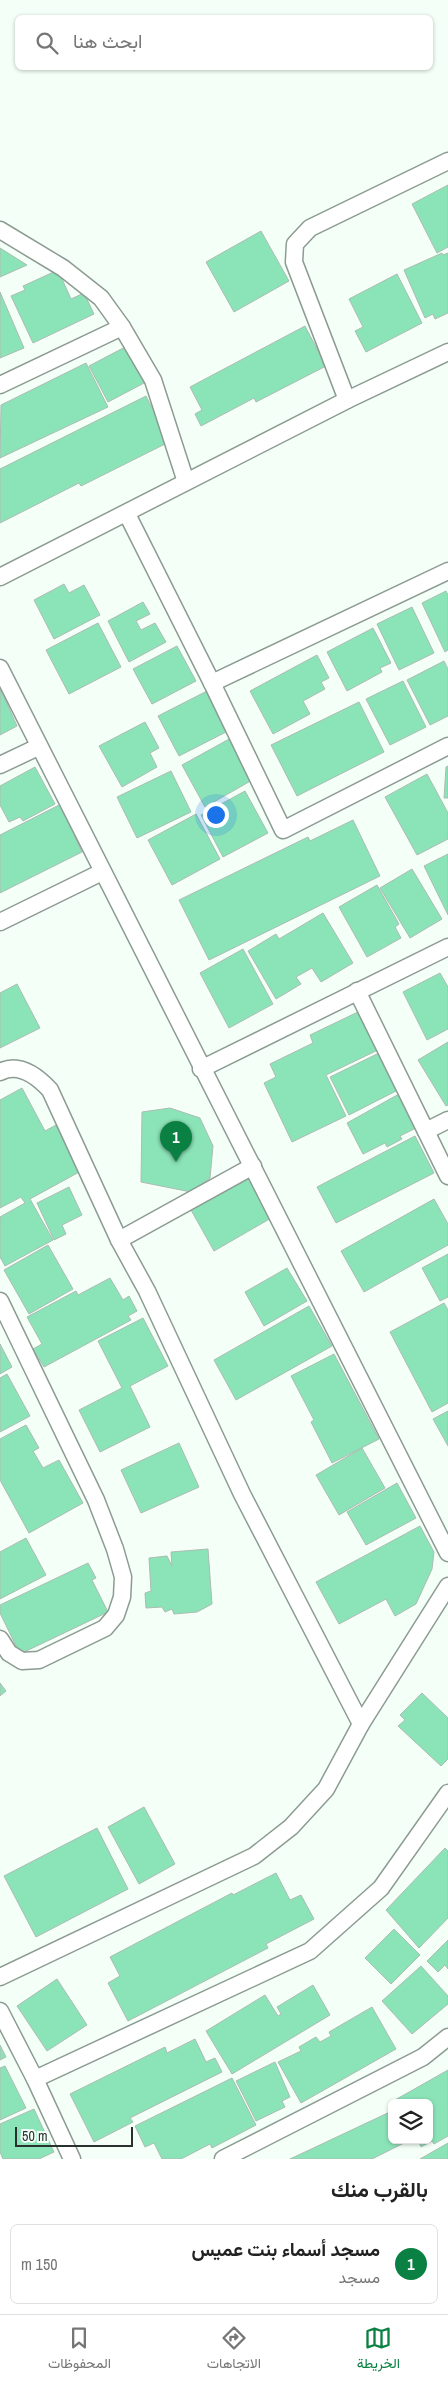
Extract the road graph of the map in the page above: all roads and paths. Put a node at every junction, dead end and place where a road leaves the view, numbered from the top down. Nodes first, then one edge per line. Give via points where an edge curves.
1 (448, 161) edge
2 (0, 230) edge
3 (122, 327) junction
4 (448, 352) edge
5 (0, 385) edge
6 (347, 400) junction
7 (186, 482) junction
8 (127, 514) junction
9 (447, 574) edge
10 (0, 577) edge
11 (0, 668) edge
12 (212, 683) junction
13 (448, 746) edge
14 (38, 747) junction
15 (0, 764) edge
16 (102, 872) junction
17 (0, 922) edge
18 (448, 947) edge
19 (357, 991) junction
20 (201, 1069) junction
21 (0, 1072) edge
22 (448, 1120) edge
23 (426, 1131) junction
24 (253, 1166) junction
25 (448, 1176) edge
26 (119, 1240) junction
27 (0, 1301) edge
28 (448, 1553) edge
29 (448, 1586) edge
30 (0, 1639) edge
31 (361, 1724) junction
32 (448, 1792) edge
33 (0, 1977) edge
34 (0, 2011) edge
35 (448, 2037) edge
36 (36, 2079) junction
37 (72, 2159) edge
38 (223, 2159) edge

1 - 6 street via 310,228 295,244 294,262
2 - 3 street via 63,268 101,298
3 - 5 street
3 - 7 street via 153,380
4 - 6 street
6 - 7 street
7 - 8 street
8 - 10 street
8 - 12 street
9 - 12 street
11 - 14 street
12 - 13 street via 283,830
14 - 15 street
14 - 16 street
16 - 17 street
16 - 20 street
18 - 19 street
19 - 20 street
19 - 23 street
20 - 24 street
21 - 26 street via 8,1068 23,1070 40,1079 50,1090
22 - 23 street
23 - 25 street
24 - 26 street
24 - 28 street
26 - 31 street via 147,1291 242,1494
27 - 30 street via 96,1500 124,1577 116,1615 105,1628 39,1660 22,1661 9,1653
29 - 31 street
31 - 33 street via 326,1789 290,1827 254,1856
32 - 36 street via 381,1888 310,1951
34 - 36 street
35 - 38 street via 423,2057
36 - 37 street

